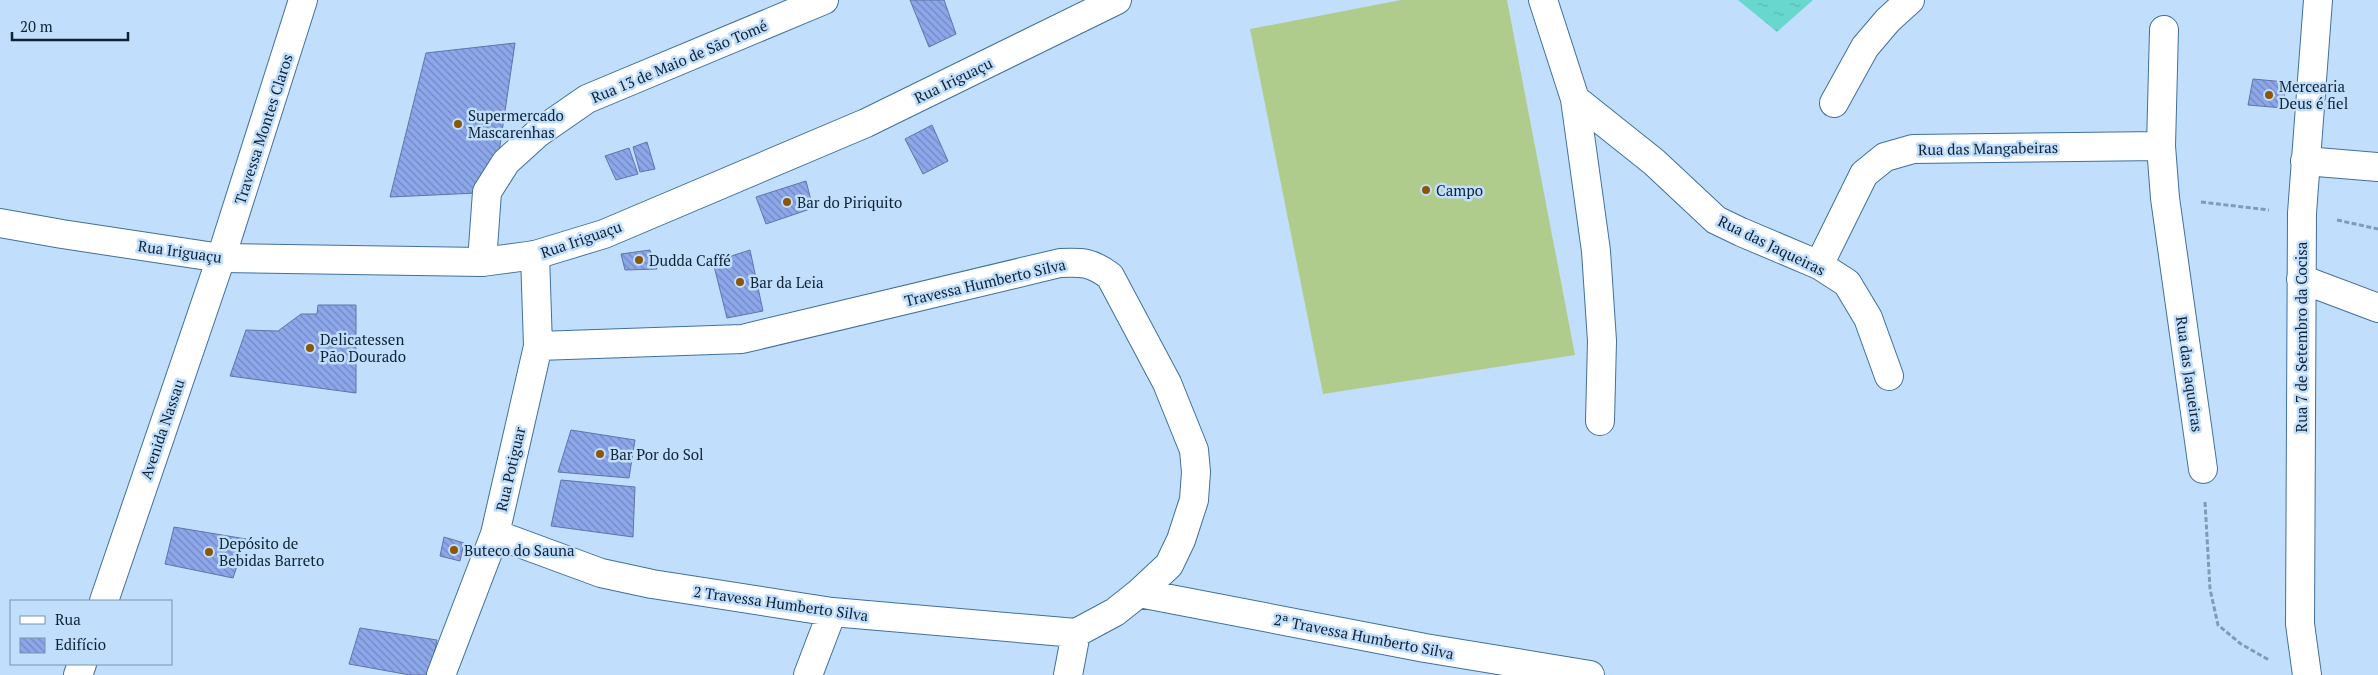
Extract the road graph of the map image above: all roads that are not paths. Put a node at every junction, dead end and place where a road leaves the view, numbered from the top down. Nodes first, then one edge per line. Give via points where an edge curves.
1 (303, 0) edge
2 (824, 0) edge
3 (1117, 0) edge
4 (1543, 0) edge
5 (1910, 0) edge
6 (2318, 0) edge
7 (2164, 30) dead end
8 (1576, 99) junction
9 (1834, 103) dead end
10 (2160, 146) junction
11 (2305, 161) junction
12 (2378, 167) edge
13 (0, 223) edge
14 (535, 255) junction
15 (221, 258) junction
16 (482, 262) junction
17 (1819, 265) junction
18 (2301, 279) junction
19 (2378, 308) edge
20 (538, 346) junction
21 (1889, 376) dead end
22 (1600, 421) dead end
23 (2203, 469) road end
24 (495, 534) junction
25 (1139, 593) junction
26 (104, 600) edge
27 (832, 612) junction
28 (1076, 633) junction
29 (441, 675) edge
30 (808, 675) edge
31 (1068, 675) edge
32 (1590, 675) edge
33 (2307, 675) edge

1 - 15 street, Travessa Montes Claros
2 - 16 street, Rua 13 de Maio de São Tomé via 587,99 538,133 506,162 487,192
3 - 14 street, Rua Iriguaçu via 866,123 604,234
4 - 8 street
5 - 9 street via 1865,47
6 - 11 street, Rua 7 de Setembro da Cocisa
7 - 10 street, Rua das Jaqueiras
8 - 17 street, Rua das Jaqueiras via 1654,162 1716,220
8 - 22 street via 1596,251 1602,341
10 - 17 street, Rua das Mangabeiras via 1913,149 1885,157 1864,174
10 - 23 street, Rua das Jaqueiras
11 - 12 street
11 - 18 street, Rua 7 de Setembro da Cocisa
13 - 15 street, Rua Iriguaçu
14 - 16 street, Rua Iriguaçu
14 - 20 street, Rua Potiguar
15 - 16 street, Rua Iriguaçu
15 - 26 street, Avenida Nassau
17 - 21 street, Rua das Jaqueiras via 1847,283 1868,318
18 - 19 street
18 - 33 street, Rua 7 de Setembro da Cocisa via 2300,624
20 - 24 street, Rua Potiguar
20 - 25 street, Travessa Humberto Silva via 742,339 1060,263 1096,265 1110,276 1167,383 1194,457 1196,472 1194,500 1181,540 1169,565
24 - 27 street, 2 Travessa Humberto Silva via 601,573
24 - 29 street, Rua Potiguar
25 - 28 street, Travessa Humberto Silva via 1115,612
25 - 32 street, 2ª Travessa Humberto Silva via 1424,648
27 - 28 street, 2 Travessa Humberto Silva
27 - 30 street
28 - 31 street

